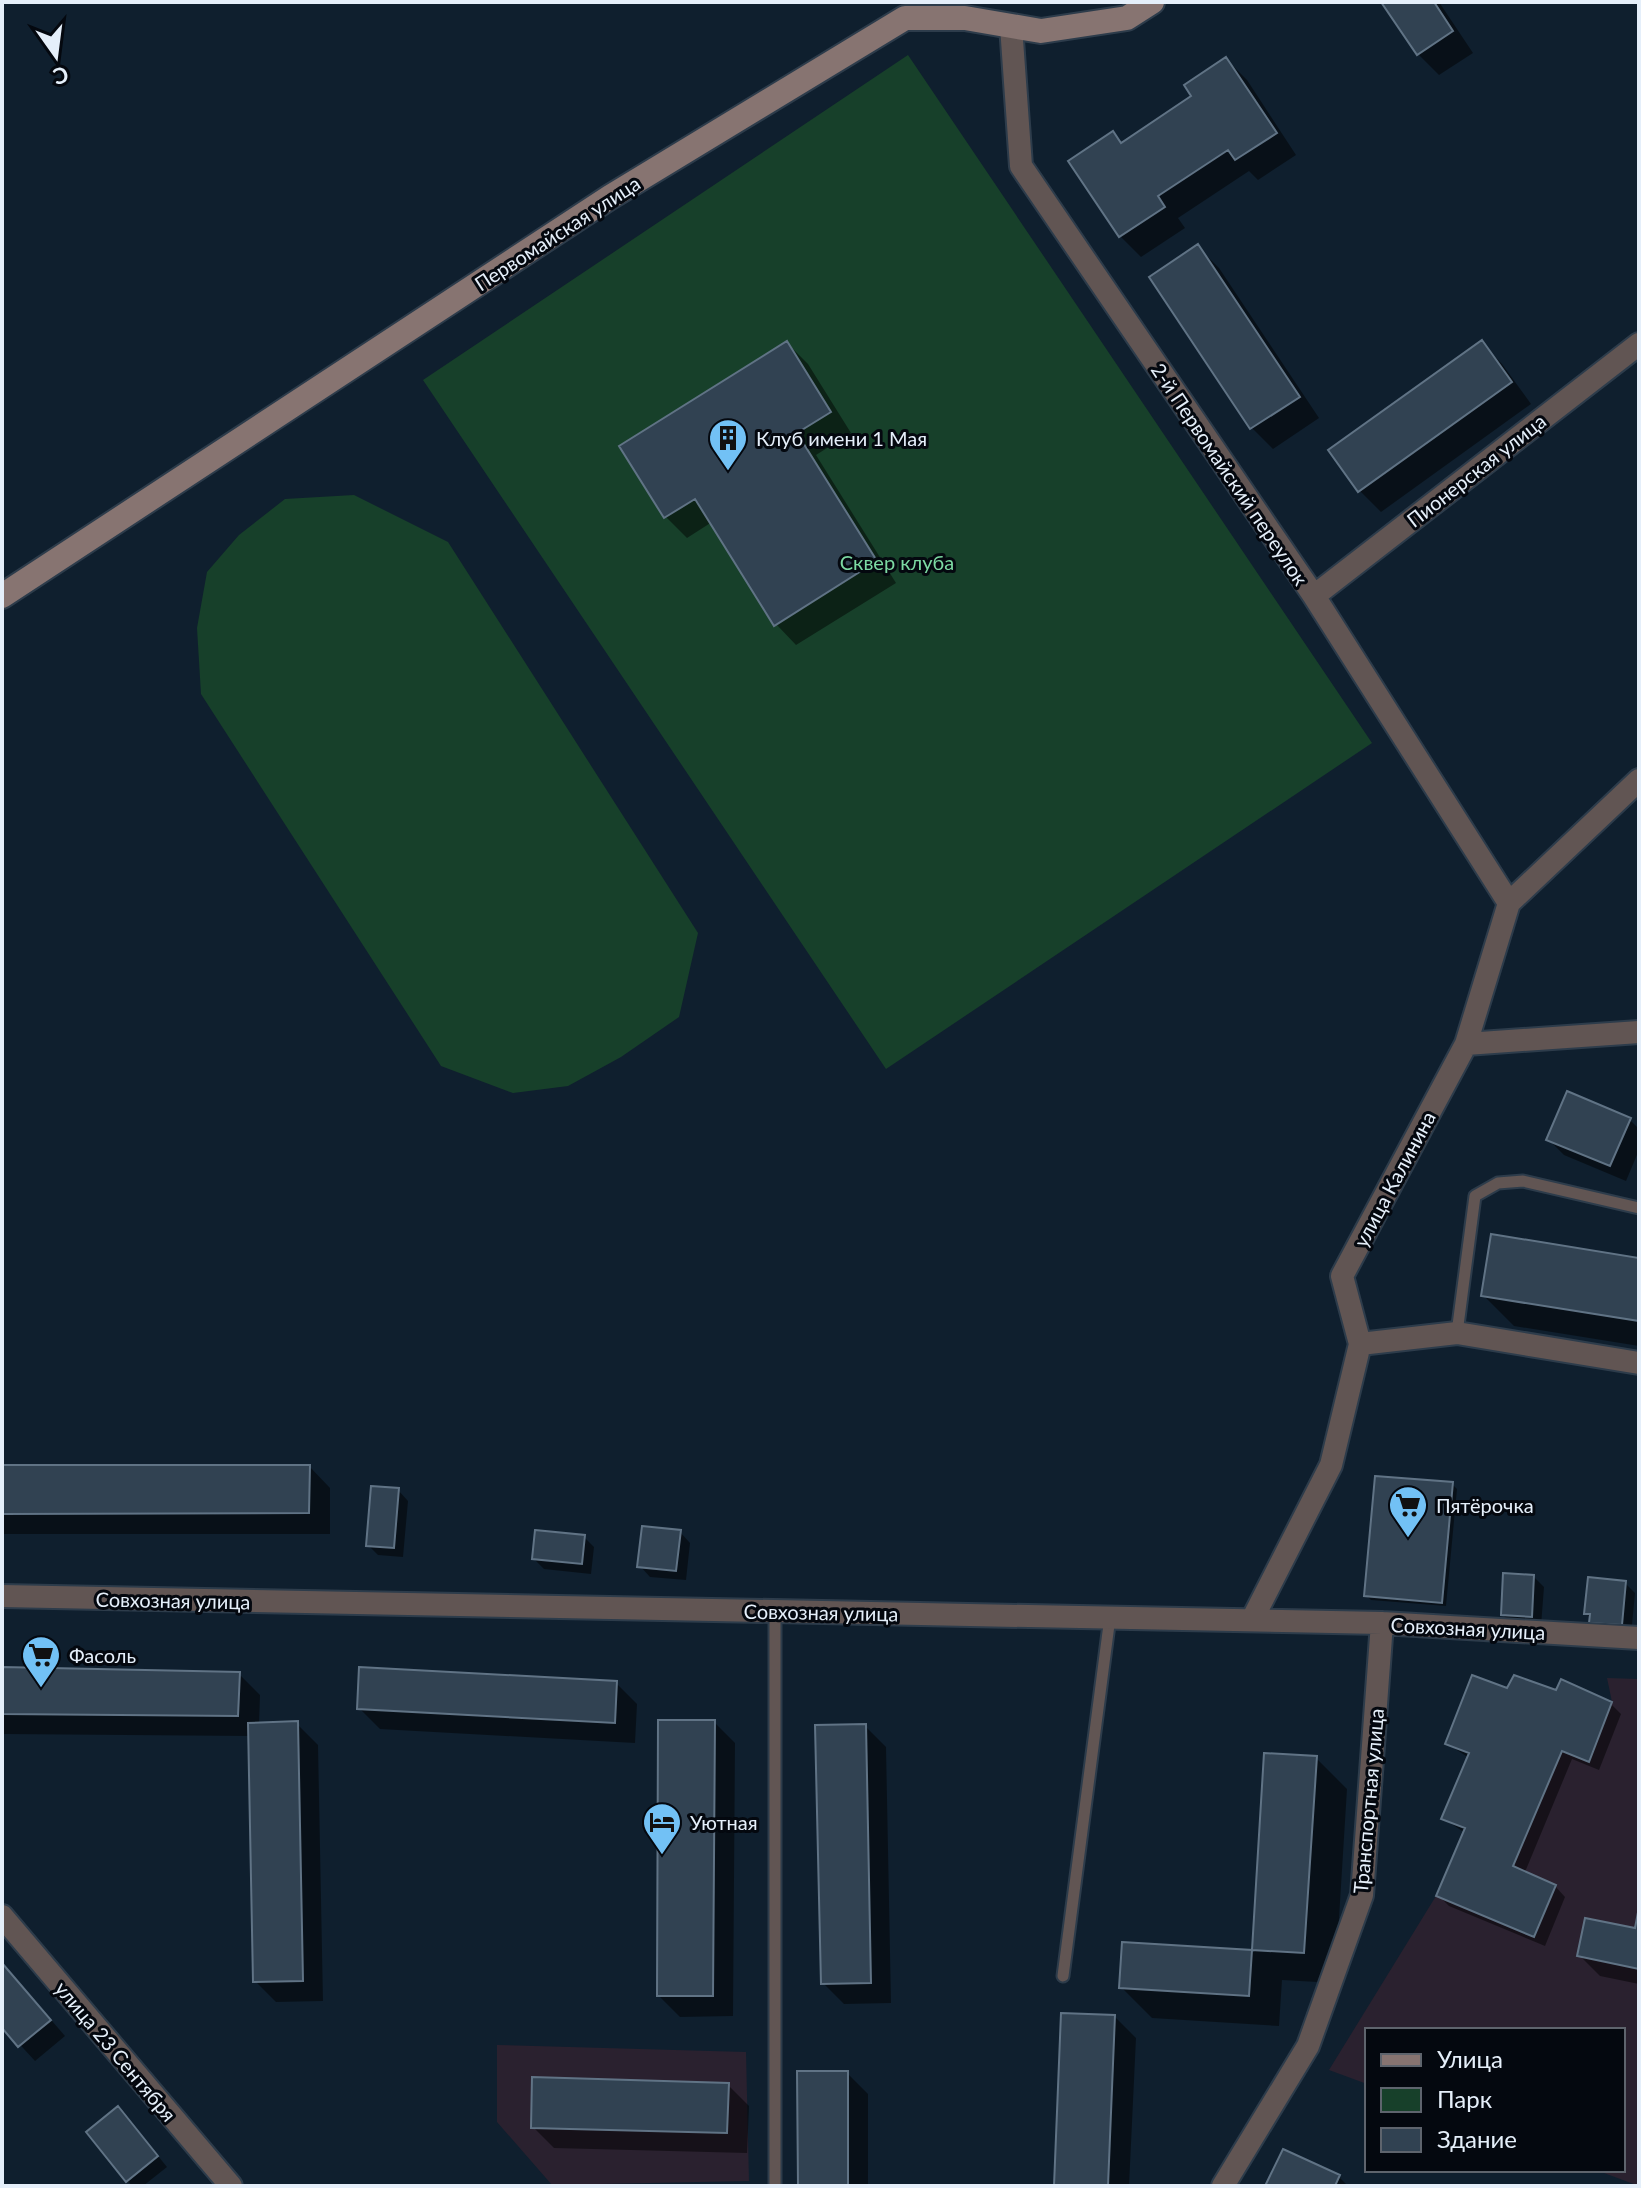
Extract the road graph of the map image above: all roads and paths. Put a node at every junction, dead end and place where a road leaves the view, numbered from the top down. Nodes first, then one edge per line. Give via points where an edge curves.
1 (1152, 2) edge
2 (965, 10) edge
3 (1011, 26) junction
4 (1639, 344) edge
5 (2, 596) edge
6 (1314, 596) junction
7 (1639, 780) edge
8 (1509, 903) junction
9 (1639, 1032) edge
10 (1466, 1044) junction
11 (1639, 1208) edge
12 (1457, 1333) junction
13 (1360, 1344) junction
14 (1639, 1363) edge
15 (2, 1596) edge
16 (775, 1611) junction
17 (1110, 1617) junction
18 (1252, 1620) junction
19 (1382, 1623) junction
20 (1639, 1638) edge
21 (2, 1916) edge
22 (1063, 1976) dead end
23 (231, 2186) edge
24 (775, 2186) edge
25 (1223, 2186) edge

1 - 3 street, Первомайская улица via 1127,18 1041,31
2 - 3 street, Первомайская улица
2 - 5 street, Первомайская улица via 905,18 610,197
3 - 6 street, 2-й Первомайский переулок via 1021,166
4 - 6 street, Пионерская улица
6 - 8 street, 2-й Первомайский переулок
7 - 8 street, улица Калинина
8 - 10 street, улица Калинина
9 - 10 street
10 - 13 street, улица Калинина via 1342,1276
11 - 12 lane via 1523,1181 1498,1183 1475,1196
12 - 13 street
12 - 14 street
13 - 18 street, улица Калинина via 1331,1465
15 - 16 street, Совхозная улица
16 - 17 street, Совхозная улица
16 - 24 lane
17 - 18 street, Совхозная улица
17 - 22 lane
18 - 19 street, Совхозная улица
19 - 20 street, Совхозная улица
19 - 25 street, Транспортная улица via 1362,1895 1308,2046
21 - 23 street, улица 23 Сентября

